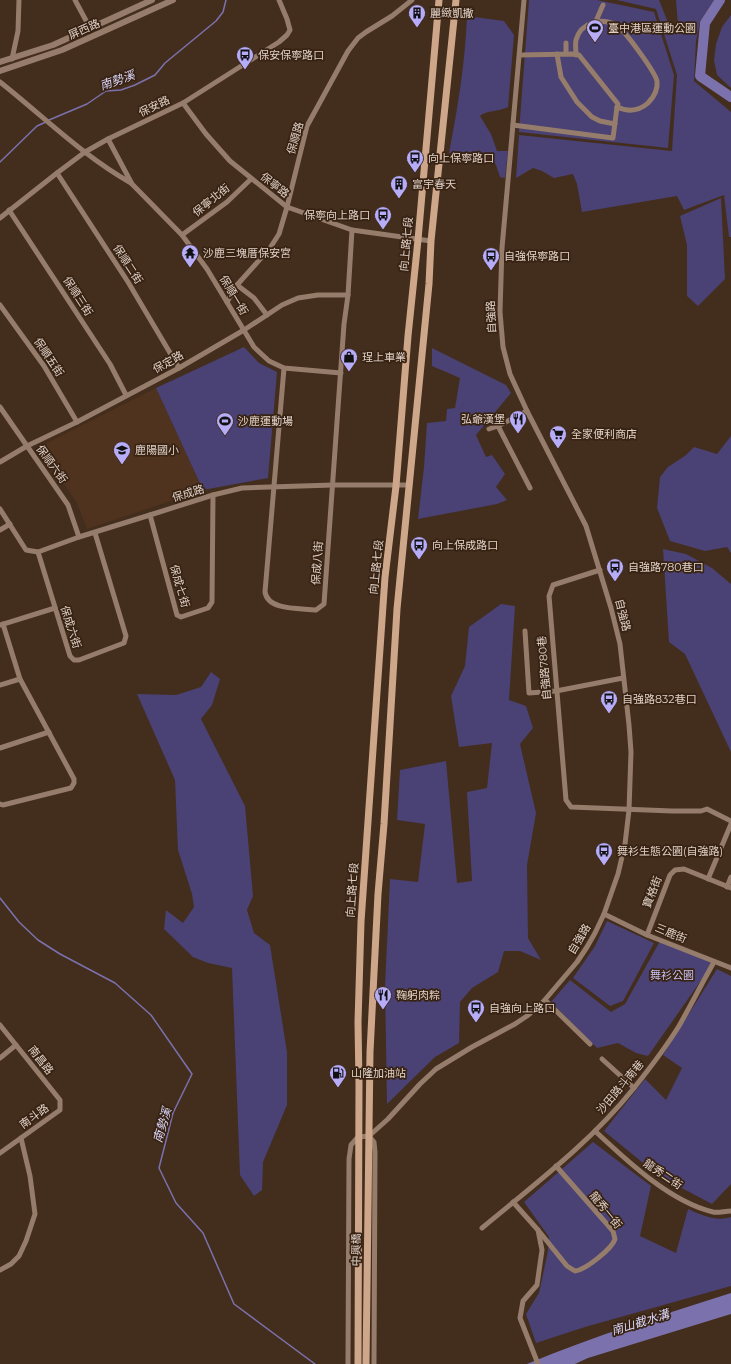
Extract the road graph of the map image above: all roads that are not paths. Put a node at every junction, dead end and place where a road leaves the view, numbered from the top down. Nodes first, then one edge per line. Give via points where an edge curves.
1 (19, 0) edge
2 (75, 0) edge
3 (152, 0) edge
4 (173, 0) edge
5 (279, 0) edge
6 (412, 0) edge
7 (439, 0) edge
8 (456, 0) edge
9 (524, 0) edge
10 (603, 5) dead end
11 (596, 21) junction
12 (90, 28) junction
13 (566, 43) dead end
14 (557, 54) junction
15 (566, 54) junction
16 (520, 55) junction
17 (576, 55) junction
18 (12, 59) junction
19 (0, 62) edge
20 (0, 71) edge
21 (0, 82) edge
22 (184, 102) junction
23 (617, 107) junction
24 (615, 124) junction
25 (513, 125) junction
26 (108, 139) junction
27 (85, 152) junction
28 (56, 173) junction
29 (252, 179) junction
30 (132, 184) junction
31 (287, 207) junction
32 (9, 210) junction
33 (0, 218) edge
34 (352, 230) junction
35 (182, 235) junction
36 (418, 240) junction
37 (431, 241) junction
38 (237, 284) junction
39 (348, 295) junction
40 (227, 302) junction
41 (0, 305) edge
42 (267, 314) junction
43 (244, 330) junction
44 (179, 368) junction
45 (284, 368) junction
46 (341, 373) junction
47 (126, 396) junction
48 (0, 407) edge
49 (526, 411) junction
50 (77, 422) junction
51 (498, 426) junction
52 (489, 429) dead end
53 (26, 446) junction
54 (0, 462) edge
55 (409, 485) junction
56 (333, 486) junction
57 (396, 486) junction
58 (273, 487) junction
59 (530, 488) dead end
60 (213, 495) junction
61 (0, 509) edge
62 (150, 515) junction
63 (10, 524) junction
64 (0, 530) edge
65 (95, 533) junction
66 (79, 537) junction
67 (38, 552) junction
68 (600, 570) junction
69 (55, 608) junction
70 (1, 625) edge
71 (525, 631) dead end
72 (623, 678) junction
73 (20, 679) junction
74 (0, 685) edge
75 (556, 691) junction
76 (49, 732) junction
77 (0, 748) edge
78 (0, 804) edge
79 (629, 810) junction
80 (731, 822) edge
81 (731, 878) edge
82 (708, 879) junction
83 (729, 888) edge
84 (604, 914) junction
85 (647, 935) junction
86 (714, 962) junction
87 (731, 968) edge
88 (545, 1000) junction
89 (0, 1025) edge
90 (590, 1044) dead end
91 (16, 1045) junction
92 (0, 1058) edge
93 (602, 1059) dead end
94 (634, 1088) junction
95 (60, 1110) joint
96 (594, 1131) junction
97 (369, 1136) junction
98 (358, 1137) junction
99 (21, 1138) junction
100 (0, 1153) edge
101 (556, 1166) junction
102 (513, 1202) junction
103 (731, 1211) edge
104 (482, 1228) dead end
105 (538, 1230) junction
106 (0, 1270) edge
107 (348, 1364) edge
108 (358, 1364) edge
109 (366, 1364) edge
110 (374, 1364) edge
111 (538, 1364) edge

1 - 18 street via 18,31
2 - 12 street
3 - 12 street, 屏西路
4 - 20 street, 屏西路 via 62,50
5 - 22 street, 保安路 via 288,19 290,30 287,35
6 - 31 street, 保順路 via 358,38 348,51 307,126
7 - 36 main road, 向上路七段
8 - 37 main road
9 - 16 street, 自強路
10 - 11 street
11 - 17 street via 580,31 576,40
11 - 23 street via 608,21 618,26 649,65 657,81 652,99 645,106 638,110
12 - 18 street, 屏西路 via 53,45
13 - 15 street
14 - 15 street
14 - 16 street
14 - 24 street via 561,77 577,102 592,117
15 - 17 street
16 - 25 street, 自強路
17 - 23 street via 579,55 618,104
18 - 19 street, 屏西路
21 - 27 street, 保順一街
22 - 26 street, 保安路
22 - 29 street, 保寧路 via 225,156
23 - 24 street
24 - 25 street via 613,138
25 - 49 street, 自強路 via 502,248 500,312 503,347 510,374
26 - 27 street, 保安路
26 - 30 street, 保順一街
27 - 28 street, 保安路
27 - 30 street, 保順一街
28 - 32 street, 保安路
28 - 44 street, 保順二街 via 128,282
29 - 31 street, 保寧路
29 - 35 street, 保寧北街 via 227,202
30 - 35 street, 保順一街
31 - 34 street, 保寧路
31 - 38 street, 保順路 via 279,234 270,248
32 - 33 street, 保安路
32 - 47 street, 保順三街 via 110,364
34 - 36 street, 保寧路
34 - 39 street, 保成八街
35 - 40 street, 保順一街
36 - 37 street, 保寧路
36 - 57 main road, 向上路七段
37 - 55 main road
38 - 40 street, 保順路
38 - 42 street via 254,298
39 - 42 street, 保定路 via 298,298
39 - 46 street, 保成八街
40 - 43 street, 保順一街
41 - 50 street, 保順五街 via 44,366
42 - 43 street, 保定路
43 - 44 street, 保定路
43 - 45 street, 保順一街 via 254,347 269,361
44 - 47 street, 保定路
45 - 46 street, 保順一街
45 - 58 street, 保成八街
46 - 56 street, 保成八街
47 - 50 street, 保定路
48 - 53 street, 保順六街
49 - 51 street
49 - 68 street, 自強路 via 585,524
50 - 53 street, 保定路
51 - 52 street
51 - 59 street
53 - 54 street, 保定路
53 - 66 street, 保順六街 via 68,505
55 - 57 street, 保成路
55 - 97 main road via 397,609 378,894 370,1052
56 - 57 street, 保成路
56 - 58 street, 保成路
56 - 58 street, 保成八街 via 324,604 316,610 275,606 266,598
57 - 98 main road, 向上路七段 via 385,576 361,922
58 - 60 street, 保成路 via 242,488
60 - 62 street, 保成路
60 - 62 street, 保成七街 via 212,602 208,608 181,617 177,615
61 - 63 street
62 - 65 street, 保成路
63 - 64 street
63 - 67 street via 26,550
65 - 66 street, 保成路
65 - 69 street, 保成六街 via 126,636 124,642 74,660 70,656
66 - 67 street, 保成路
67 - 69 street, 保成六街
68 - 72 street, 自強路 via 620,644
68 - 75 street, 自強路780巷 via 553,585 550,590
69 - 70 street
70 - 73 street
71 - 75 street via 529,693
72 - 75 street
72 - 79 street, 自強路 via 631,752
73 - 74 street
73 - 76 street
75 - 79 street, 自強路780巷 via 566,800 571,807
76 - 77 street
76 - 78 street via 74,779 73,786
79 - 80 street via 707,809
79 - 84 street, 自強路 via 618,874
80 - 82 street
81 - 83 street
82 - 83 street, 寶格街
82 - 85 street, 寶格街 via 684,869 675,870 670,875
84 - 85 street, 三鹿街
84 - 88 street, 自強路 via 587,947
85 - 86 street, 三鹿街
86 - 87 street, 三鹿街
86 - 94 street, 沙田路斗南巷 via 679,1026
88 - 90 street
88 - 97 street, 自強路 via 515,1024 436,1069
89 - 91 street, 南昌路
91 - 92 street
91 - 95 street, 南昌路 via 60,1100
93 - 94 street
94 - 96 street, 沙田路斗南巷
95 - 99 street, 南斗路
96 - 101 street, 沙田路斗南巷
96 - 103 street, 龍秀二街 via 646,1176 667,1190 713,1212
97 - 98 street
97 - 109 main road, 中興橋
97 - 110 street via 374,1142 375,1164
98 - 107 street via 351,1145 350,1159
98 - 108 main road, 中興橋
99 - 100 street, 南斗路
99 - 106 street via 36,1214 18,1256 11,1264
101 - 102 street, 沙田路斗南巷
101 - 105 street, 龍秀一街 via 613,1231 615,1239 612,1246 599,1257 584,1269 575,1272 567,1266
102 - 104 street, 沙田路斗南巷
102 - 105 street
105 - 111 street via 542,1250 537,1285 523,1301 520,1318

